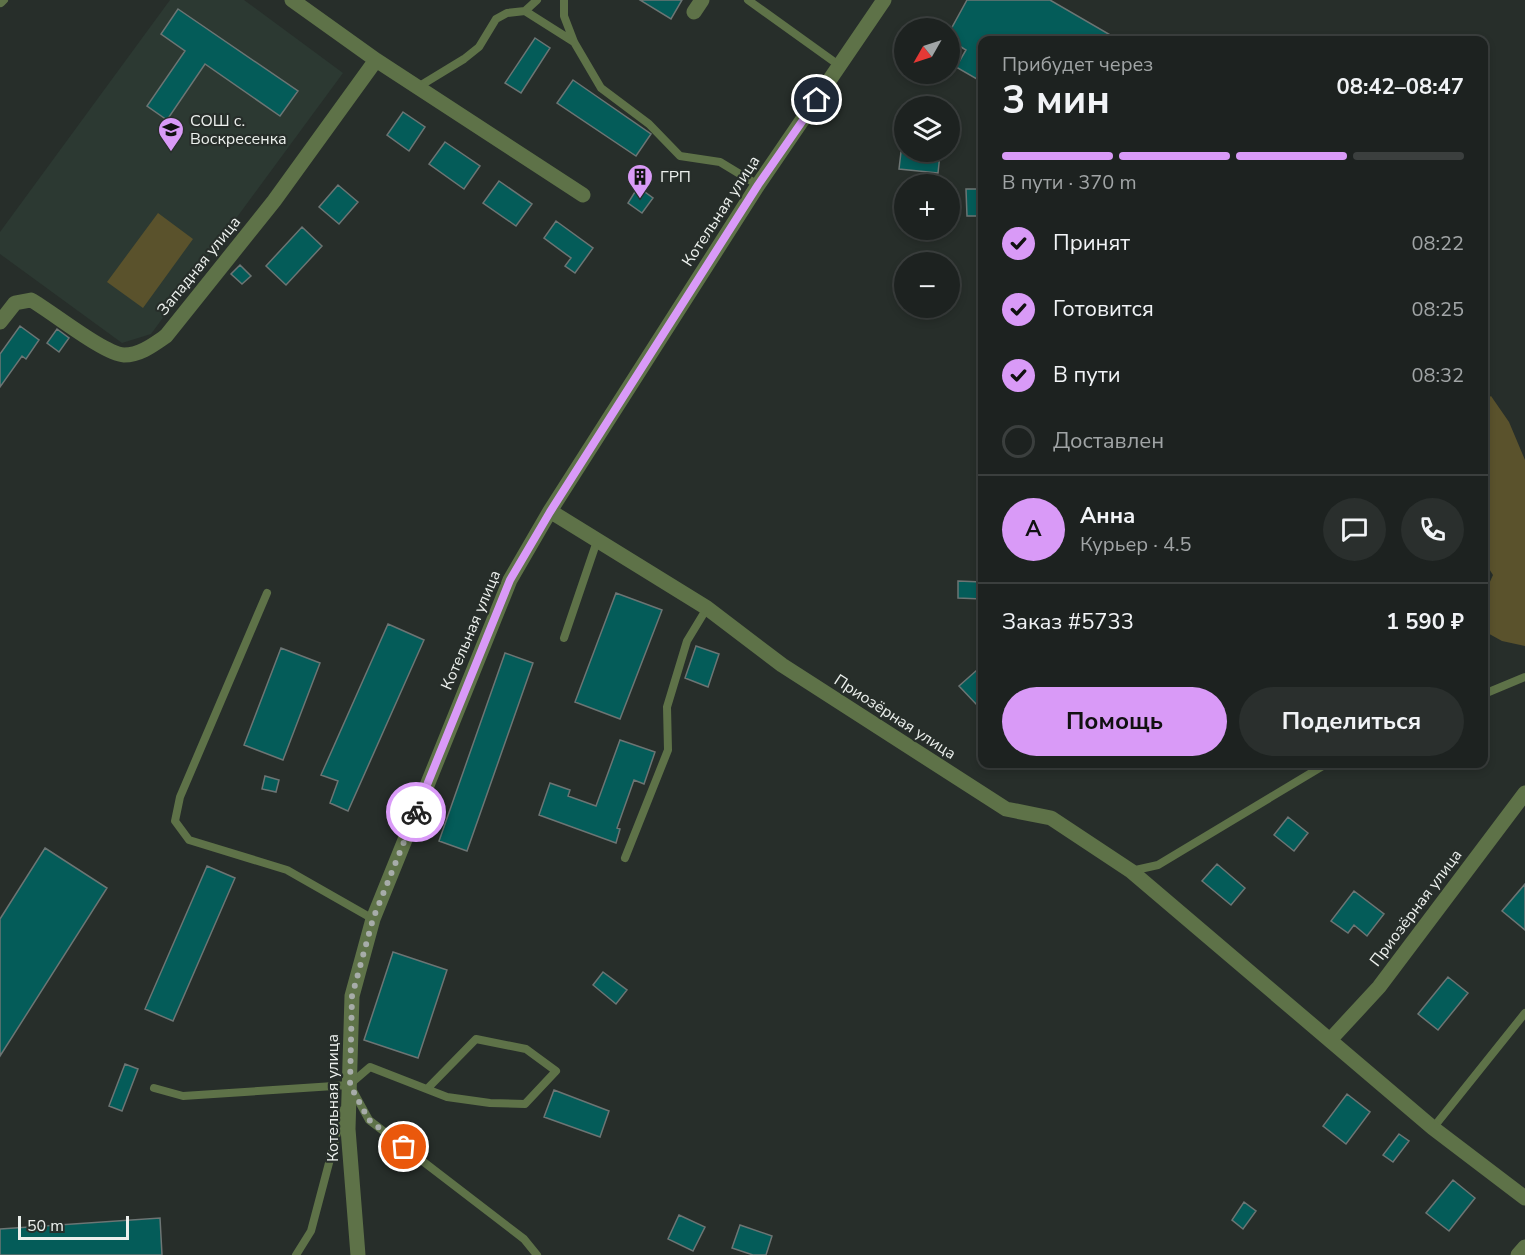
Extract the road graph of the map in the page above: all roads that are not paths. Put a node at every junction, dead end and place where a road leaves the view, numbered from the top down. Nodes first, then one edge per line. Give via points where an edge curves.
1 (292, 0) edge
2 (537, 0) edge
3 (564, 0) edge
4 (748, 0) edge
5 (884, 0) edge
6 (525, 11) junction
7 (574, 42) junction
8 (376, 60) junction
9 (841, 67) junction
10 (418, 87) junction
11 (758, 185) junction
12 (583, 195) dead end
13 (0, 322) edge
14 (550, 512) junction
15 (597, 541) junction
16 (267, 593) dead end
17 (707, 608) junction
18 (564, 638) dead end
19 (1525, 678) edge
20 (1488, 692) edge
21 (1319, 768) edge
22 (1525, 793) edge
23 (625, 858) dead end
24 (1131, 871) junction
25 (373, 919) junction
26 (1525, 1013) edge
27 (1330, 1040) junction
28 (350, 1085) junction
29 (154, 1088) dead end
30 (427, 1089) junction
31 (1433, 1128) junction
32 (1525, 1198) edge
33 (1525, 1247) edge
34 (296, 1255) edge
35 (358, 1255) edge
36 (537, 1255) edge
37 (1518, 1255) edge

1 - 8 street
2 - 6 lane
3 - 7 lane via 564,16
4 - 9 lane
5 - 9 street, Котельная улица
6 - 7 lane
6 - 10 lane via 496,19 479,47
7 - 11 lane via 601,88 649,124 680,156 720,162
8 - 10 street
8 - 13 street, Западная улица via 274,201 166,336 144,351 123,355 100,346 31,300 15,303
9 - 11 street, Котельная улица
10 - 12 street
11 - 14 street, Котельная улица
14 - 15 street, Приозёрная улица
14 - 25 street, Котельная улица via 510,580
15 - 17 street, Приозёрная улица
15 - 18 lane
16 - 25 lane via 180,797 175,821 189,840 287,870
17 - 23 lane via 687,641 667,707 668,750
17 - 24 street, Приозёрная улица via 782,665 1006,809 1051,818
19 - 20 lane
21 - 24 lane via 1158,865
22 - 27 street, Приозёрная улица via 1379,987
24 - 27 street, Приозёрная улица
25 - 28 street, Котельная улица via 352,996
26 - 31 lane
27 - 31 street, Приозёрная улица
28 - 29 lane via 183,1096
28 - 30 lane via 370,1067
28 - 34 lane via 311,1231
28 - 35 street, Котельная улица via 348,1129
28 - 36 lane via 369,1120 524,1239
30 - 30 lane via 476,1040 526,1049 556,1071 525,1104 447,1097
31 - 32 street, Приозёрная улица
33 - 37 street

